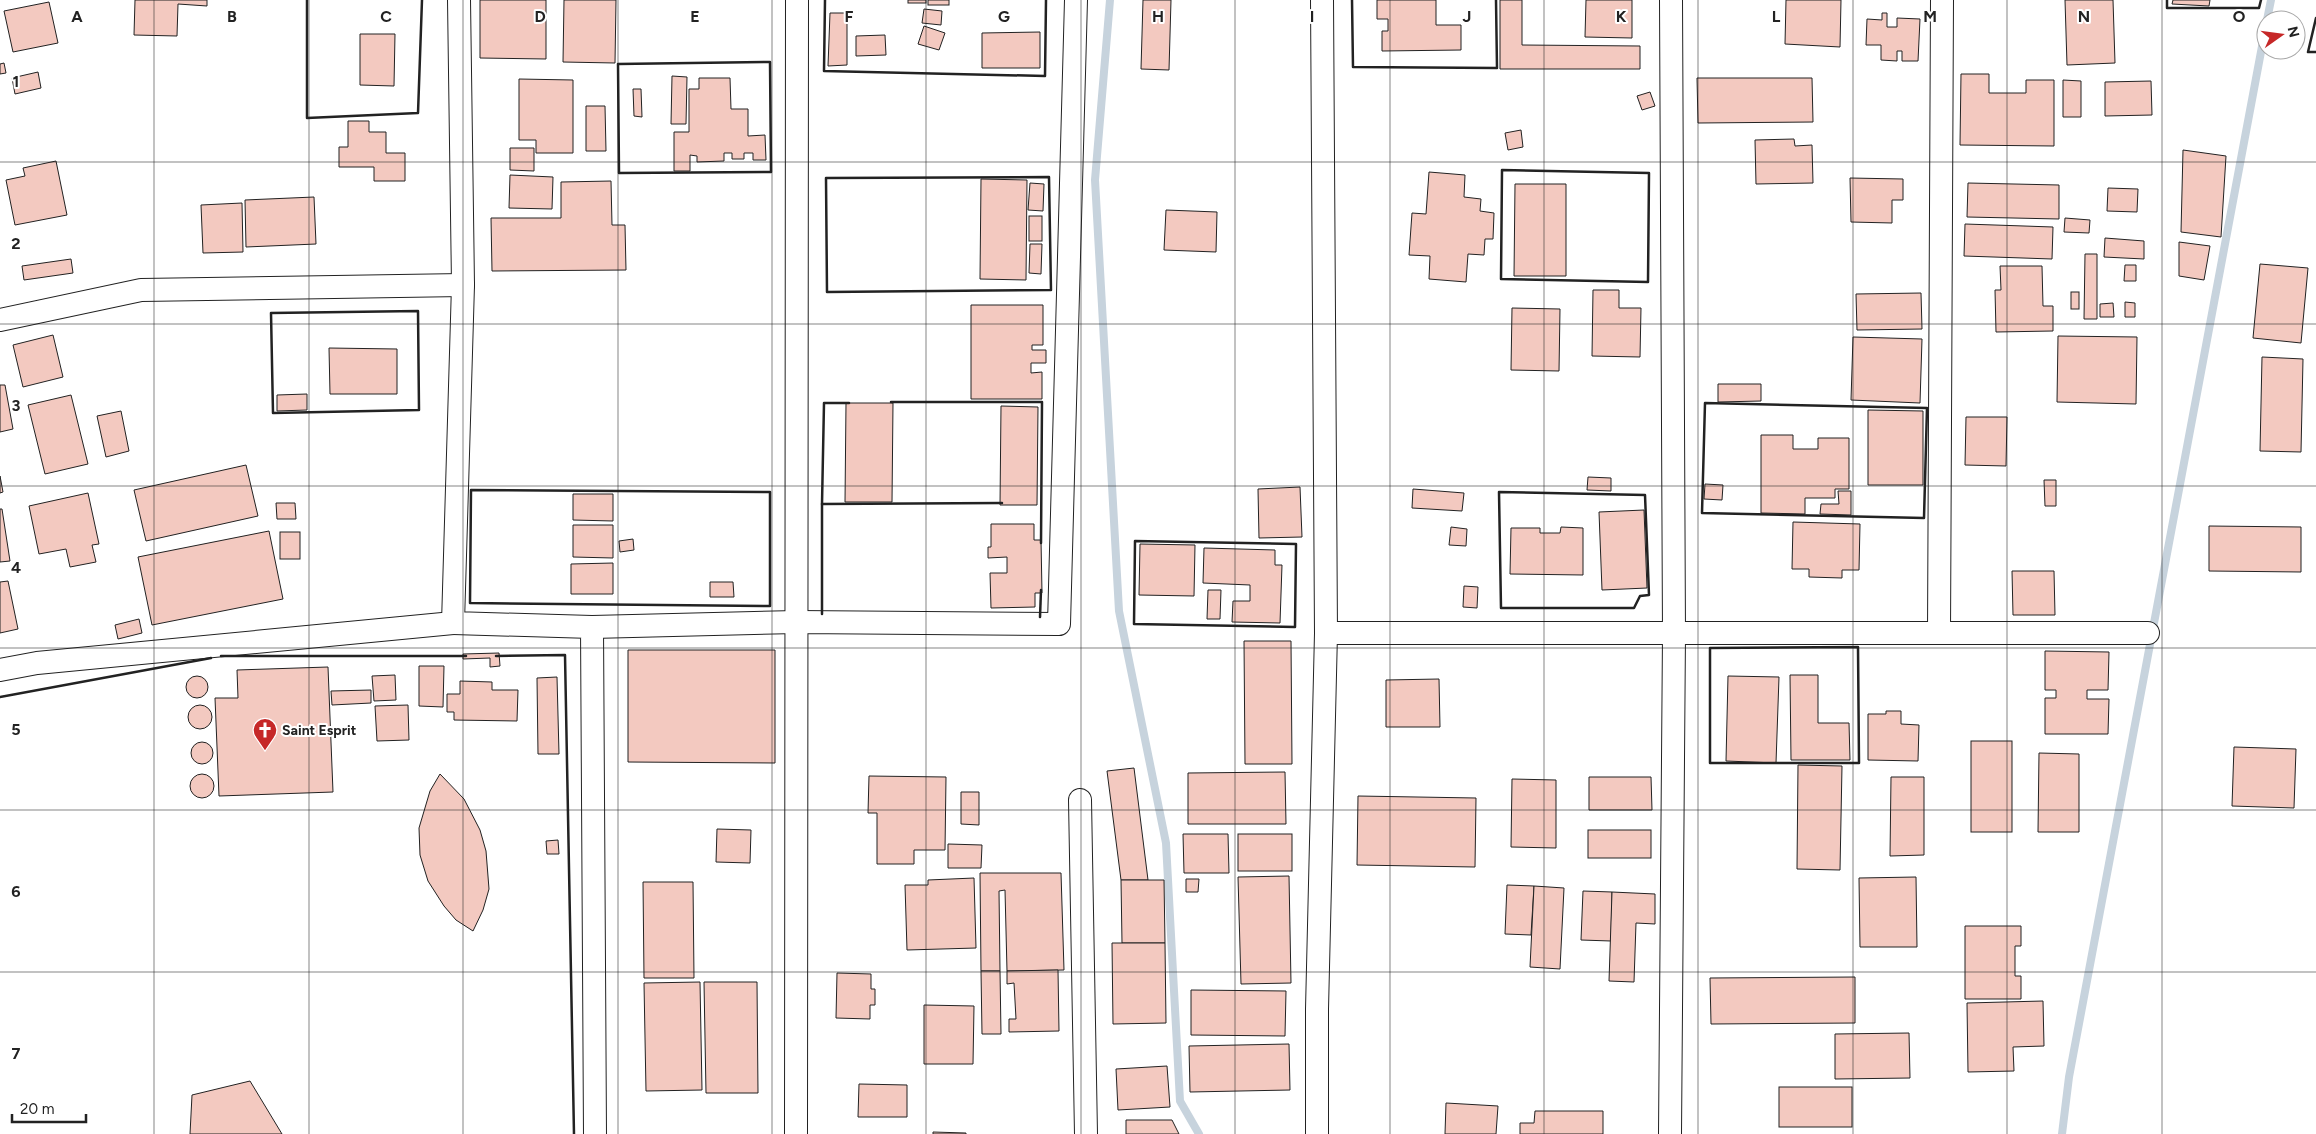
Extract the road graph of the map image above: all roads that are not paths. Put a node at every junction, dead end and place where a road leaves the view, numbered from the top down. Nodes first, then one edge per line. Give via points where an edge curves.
1 (459, 0) edge
2 (797, 0) edge
3 (1076, 0) edge
4 (1322, 0) edge
5 (1671, 0) edge
6 (1942, 0) edge
7 (463, 285) junction
8 (0, 320) edge
9 (797, 622) junction
10 (453, 623) junction
11 (592, 627) junction
12 (1326, 633) junction
13 (1939, 633) junction
14 (2148, 633) dead end
15 (1674, 634) junction
16 (0, 670) edge
17 (1080, 800) dead end
18 (595, 1134) edge
19 (796, 1134) edge
20 (1086, 1134) edge
21 (1317, 1134) edge
22 (1670, 1134) edge

1 - 7 street
2 - 9 street
3 - 9 street via 1061,620 1055,625
4 - 12 street
5 - 15 street
6 - 13 street
7 - 8 street via 141,290
7 - 10 street
9 - 11 street
9 - 19 street
10 - 11 street
10 - 16 street via 36,663
11 - 18 street
12 - 15 street
12 - 21 street
13 - 14 street
13 - 15 street
15 - 22 street
17 - 20 street

